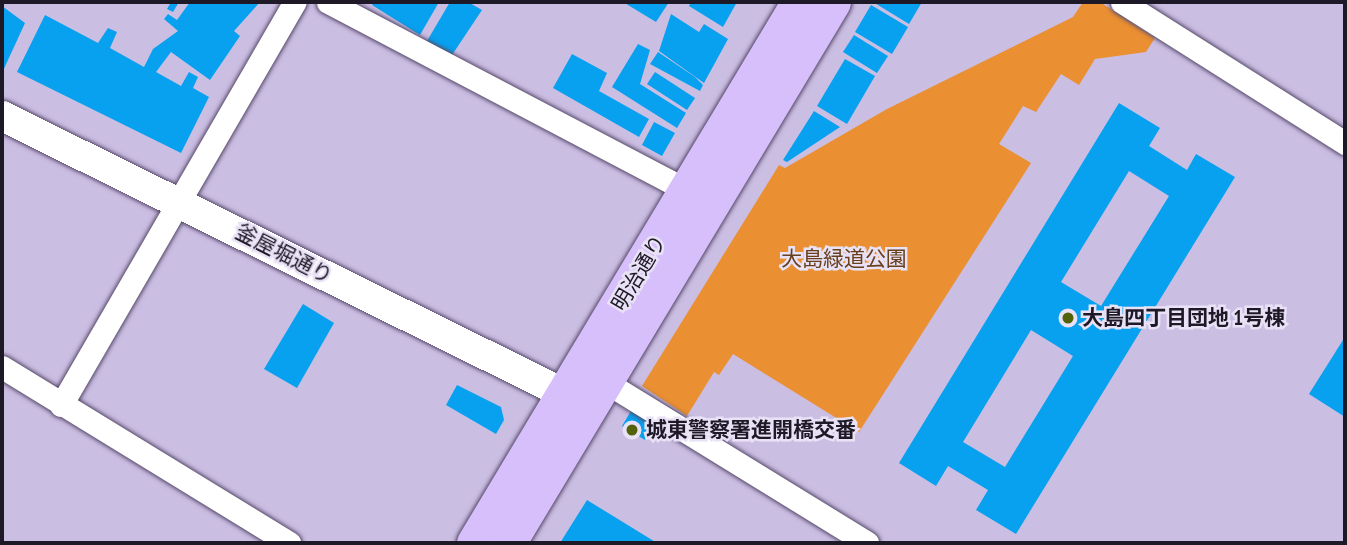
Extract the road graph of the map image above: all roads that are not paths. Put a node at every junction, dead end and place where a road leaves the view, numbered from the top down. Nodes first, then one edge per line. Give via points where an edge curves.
1 (295, 2) edge
2 (328, 2) edge
3 (800, 2) edge
4 (832, 2) edge
5 (1122, 2) edge
6 (2, 116) edge
7 (1345, 143) edge
8 (688, 191) junction
9 (179, 201) junction
10 (2, 367) edge
11 (604, 381) junction
12 (565, 394) junction
13 (61, 405) junction
14 (289, 543) edge
15 (475, 543) edge
16 (507, 543) edge
17 (867, 543) edge

1 - 9 street
2 - 8 street
3 - 8 main road, 明治通り
4 - 11 main road, 明治通り
5 - 7 street
6 - 9 street, 釜屋堀通り
8 - 12 main road, 明治通り
9 - 12 street, 釜屋堀通り
9 - 13 street
10 - 13 street
11 - 12 street
11 - 16 main road, 明治通り
11 - 17 street
12 - 15 main road, 明治通り
13 - 14 street

